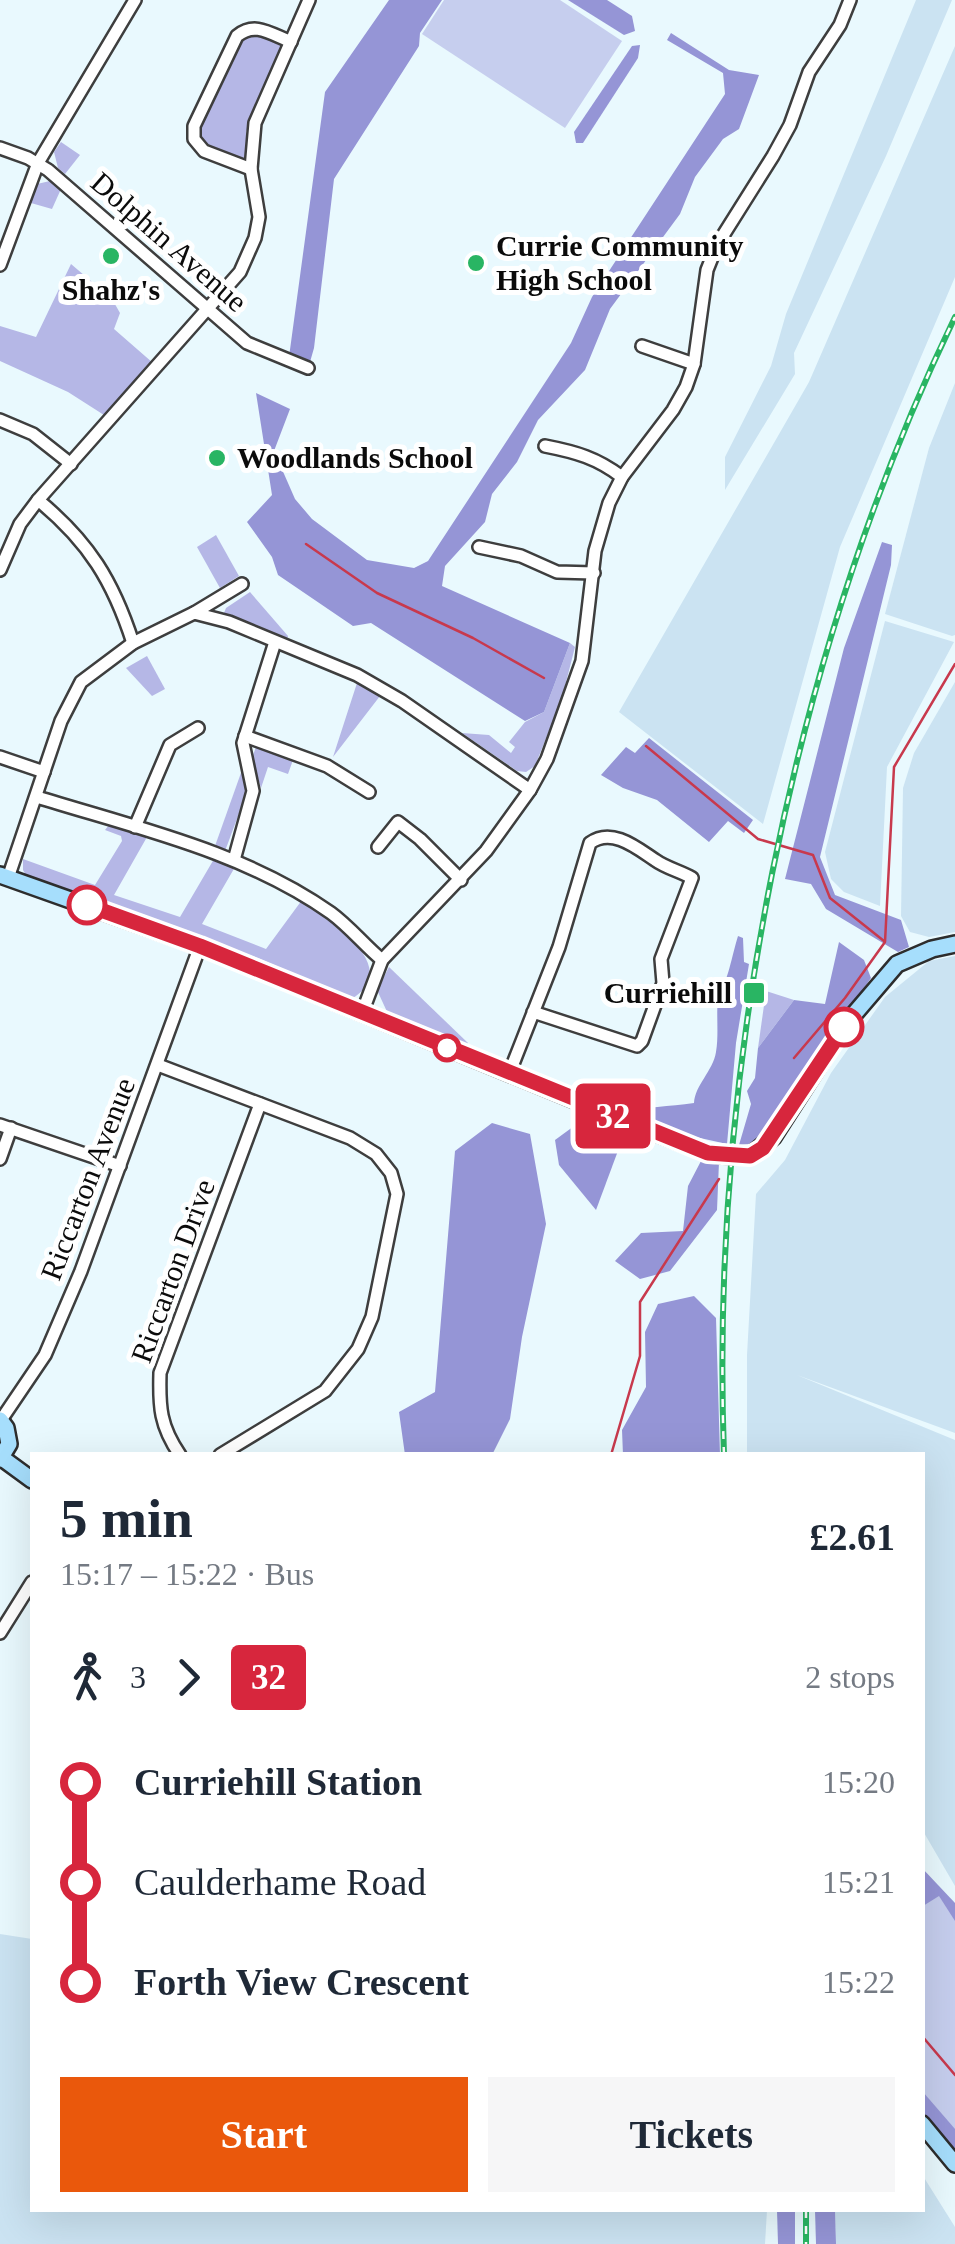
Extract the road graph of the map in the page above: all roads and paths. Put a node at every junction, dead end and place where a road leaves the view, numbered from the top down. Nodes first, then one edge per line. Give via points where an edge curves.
1 (135, 0) edge
2 (309, 0) edge
3 (850, 0) edge
4 (291, 42) junction
5 (0, 148) edge
6 (38, 163) junction
7 (250, 169) junction
8 (0, 266) edge
9 (209, 310) junction
10 (642, 346) dead end
11 (694, 364) junction
12 (308, 368) dead end
13 (0, 420) edge
14 (545, 446) dead end
15 (71, 464) junction
16 (622, 477) junction
17 (38, 500) junction
18 (479, 547) dead end
19 (0, 570) edge
20 (594, 573) junction
21 (242, 584) dead end
22 (194, 613) junction
23 (276, 642) junction
24 (134, 643) junction
25 (198, 728) dead end
26 (245, 736) junction
27 (0, 756) edge
28 (44, 772) junction
29 (530, 790) junction
30 (369, 792) dead end
31 (37, 797) junction
32 (135, 828) junction
33 (378, 847) dead end
34 (234, 860) junction
35 (4, 877) edge
36 (461, 880) junction
37 (955, 944) edge
38 (200, 946) junction
39 (382, 960) junction
40 (533, 1012) junction
41 (362, 1013) junction
42 (158, 1065) junction
43 (509, 1074) junction
44 (260, 1104) junction
45 (6, 1127) edge
46 (0, 1159) edge
47 (120, 1166) junction
48 (0, 1420) edge
49 (178, 1452) edge
50 (225, 1452) edge
51 (1, 1459) edge
52 (30, 1479) edge
53 (30, 1585) edge
54 (0, 1633) edge
55 (925, 2128) edge
56 (955, 2164) edge

1 - 6 street
2 - 4 street
3 - 11 street via 809,72 774,156 717,245
4 - 7 street via 255,123
4 - 7 street via 256,27 237,36 194,126 204,152
5 - 6 street, Dolphin Avenue
6 - 8 street
6 - 9 street, Dolphin Avenue
7 - 9 street via 259,217 255,238 240,272
9 - 12 street, Dolphin Avenue via 247,343
9 - 15 street
10 - 11 street
11 - 16 street via 673,410
13 - 15 street via 33,434
14 - 16 street via 581,452
15 - 17 street
16 - 20 street via 600,527
17 - 19 street
17 - 24 street via 96,559
18 - 20 street via 557,572
20 - 29 street via 582,661
21 - 22 street
22 - 23 street
22 - 24 street
23 - 26 street
23 - 29 street via 388,692
24 - 28 street via 81,682
25 - 32 street via 170,745
26 - 30 street via 327,766
26 - 34 street via 253,791
27 - 28 street
28 - 31 street
29 - 36 street
31 - 32 street
31 - 35 street
32 - 34 street
33 - 36 street via 398,822
34 - 39 street via 334,915
35 - 38 street
36 - 39 street
37 - 43 street, bridge via 897,964 844,1026 773,1137 750,1156 692,1147
38 - 41 street
38 - 42 street, Riccarton Avenue
39 - 41 street
40 - 40 street via 590,843 608,836 692,878 661,960 663,983 637,1046
40 - 43 street
41 - 43 street
42 - 44 street
42 - 47 street, Riccarton Avenue
44 - 49 street, Riccarton Drive via 160,1373 158,1409
44 - 50 street via 376,1154 397,1194 372,1317 358,1349 325,1391
45 - 46 street
45 - 47 street
47 - 48 street, Riccarton Avenue via 44,1355
48 - 51 street via 9,1436
51 - 52 street
53 - 54 street
55 - 56 street

